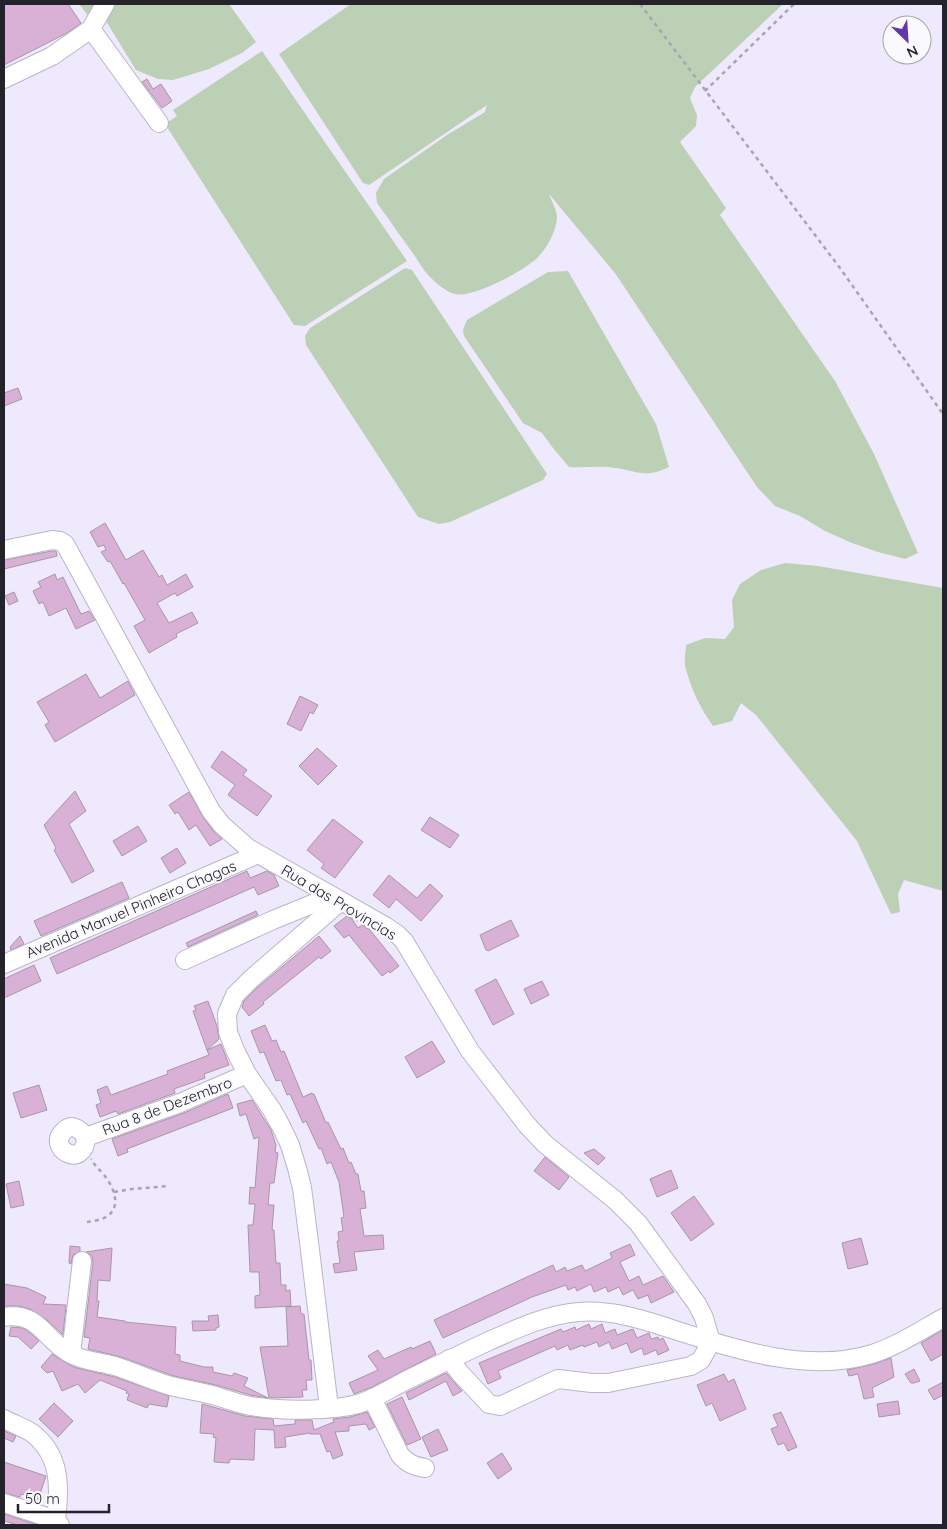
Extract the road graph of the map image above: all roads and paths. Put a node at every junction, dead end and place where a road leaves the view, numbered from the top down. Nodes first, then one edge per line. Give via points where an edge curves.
1 (105, 4) edge
2 (640, 4) edge
3 (794, 4) edge
4 (91, 29) junction
5 (4, 79) edge
6 (705, 91) junction
7 (159, 123) dead end
8 (943, 414) edge
9 (4, 550) edge
10 (258, 854) junction
11 (337, 899) junction
12 (185, 960) dead end
13 (4, 964) edge
14 (247, 1074) junction
15 (86, 1141) joint
16 (169, 1186) dead end
17 (114, 1192) junction
18 (86, 1222) dead end
19 (82, 1261) dead end
20 (4, 1318) edge
21 (943, 1318) edge
22 (711, 1342) junction
23 (71, 1354) junction
24 (449, 1359) junction
25 (372, 1398) junction
26 (329, 1408) junction
27 (4, 1419) edge
28 (425, 1468) dead end
29 (4, 1503) edge
30 (58, 1522) edge

1 - 4 street
2 - 6 path
3 - 6 path
4 - 5 street via 52,56
4 - 7 street
6 - 8 path via 840,268
9 - 10 street, Rua das Provincias via 52,540 65,544 211,811 241,843
10 - 11 street, Rua das Provincias
10 - 13 street, Avenida Manuel Pinheiro Chagas
11 - 12 street via 274,920
11 - 14 street via 235,994 228,1014 228,1032
11 - 22 street, Rua das Provincias via 385,926 404,941 470,1051 492,1080 545,1144 615,1200 638,1223 697,1304
14 - 15 street, Rua 8 de Dezembro
14 - 26 street via 281,1126 302,1188
15 - 17 path via 94,1166
16 - 17 path
17 - 18 path via 115,1206 110,1213
19 - 23 street
20 - 23 street via 22,1317 36,1323
21 - 22 street via 899,1343 836,1361 781,1358
22 - 24 street via 631,1316 580,1312 536,1321
22 - 24 street via 701,1360 691,1366 600,1383 558,1379 500,1406 489,1404
23 - 26 street via 238,1404 259,1408
24 - 25 street
25 - 26 street
25 - 28 street via 400,1456 413,1466
27 - 30 street via 30,1432 47,1450 59,1483
29 - 30 street

